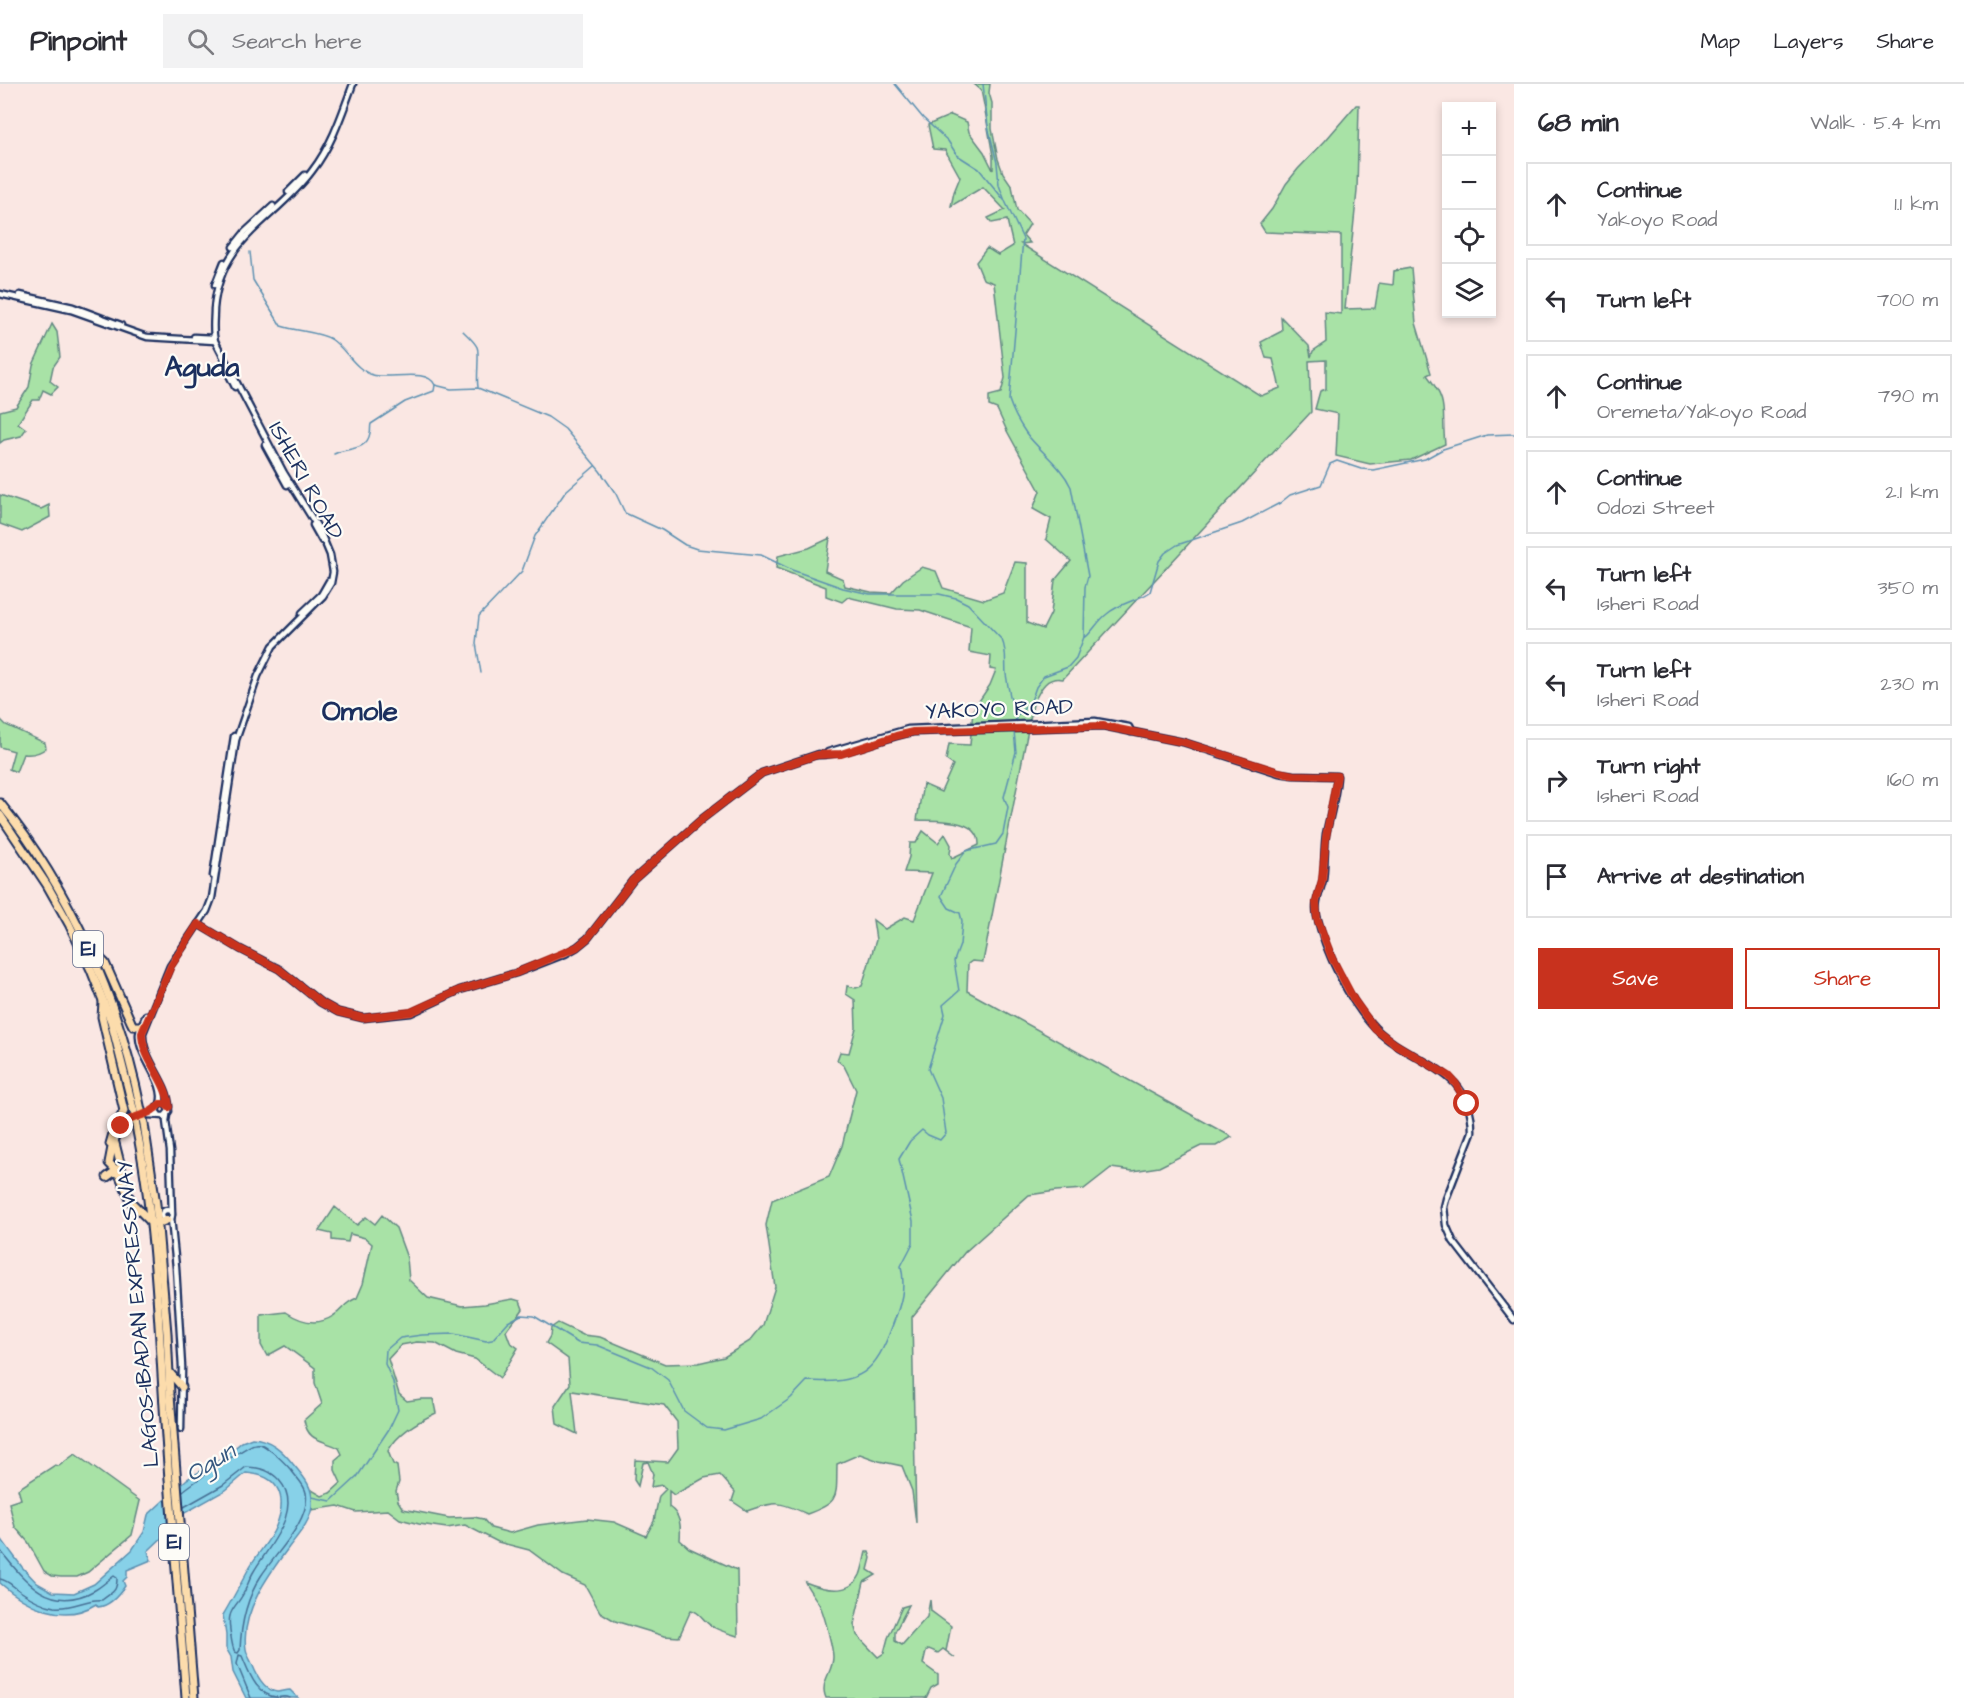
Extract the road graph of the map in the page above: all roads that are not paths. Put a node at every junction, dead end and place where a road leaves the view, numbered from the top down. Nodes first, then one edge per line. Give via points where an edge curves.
1 (352, 84) edge
2 (0, 292) edge
3 (76, 301) dead end
4 (79, 309) junction
5 (193, 340) junction
6 (213, 340) junction
7 (217, 351) junction
8 (330, 583) junction
9 (1095, 724) junction
10 (1131, 732) junction
11 (228, 782) junction
12 (0, 803) edge
13 (0, 815) edge
14 (198, 924) junction
15 (86, 945) junction
16 (103, 999) junction
17 (141, 1026) junction
18 (158, 1106) junction
19 (169, 1107) junction
20 (135, 1113) junction
21 (151, 1113) junction
22 (159, 1115) junction
23 (167, 1115) junction
24 (140, 1125) junction
25 (113, 1141) junction
26 (111, 1165) junction
27 (119, 1174) junction
28 (106, 1177) joint
29 (147, 1192) junction
30 (156, 1204) junction
31 (168, 1214) junction
32 (154, 1224) junction
33 (1514, 1320) edge
34 (169, 1372) junction
35 (182, 1389) junction
36 (170, 1395) junction
37 (168, 1413) junction
38 (181, 1429) dead end
39 (188, 1671) junction
40 (186, 1698) edge
41 (194, 1698) edge

1 - 6 main road, ISHERI ROAD via 330,144 307,176 248,234 230,258 216,293
2 - 4 main road
2 - 5 main road via 71,310 147,337
3 - 4 main road
4 - 6 main road via 148,334
5 - 6 main road
5 - 7 main road via 207,343
6 - 7 main road, ISHERI ROAD
6 - 8 main road, ISHERI ROAD via 284,474 320,531 330,555
7 - 8 main road, ISHERI ROAD via 270,455 323,545
8 - 11 main road via 317,604 282,636 266,657 239,728
9 - 10 main road
9 - 10 main road, YAKOYO ROAD via 1115,723 1129,727
9 - 14 main road, YAKOYO ROAD via 908,729 762,773 633,880 577,947 411,1012 363,1018 338,1012 279,969
10 - 33 main road via 1183,742 1293,775 1337,776 1316,902 1319,925 1340,976 1375,1029 1449,1076 1462,1094 1472,1120 1472,1132 1446,1199 1446,1225 1453,1241
11 - 14 main road via 213,894
11 - 17 main road via 208,900 168,965
12 - 15 highway, LAGOS-IBADAN EXPRESSWAY / E1 via 41,861
13 - 16 highway, LAGOS-IBADAN EXPRESSWAY / E1 via 52,894
14 - 19 main road via 171,966 142,1033
15 - 17 highway via 105,963 132,1024
15 - 20 highway, LAGOS-IBADAN EXPRESSWAY / E1 via 117,1020
16 - 20 highway, LAGOS-IBADAN EXPRESSWAY / E1
16 - 25 highway via 102,1017 124,1111
17 - 18 main road via 139,1039 162,1094
18 - 19 main road
18 - 21 main road
18 - 22 main road
19 - 23 main road
20 - 21 main road
20 - 24 highway, LAGOS-IBADAN EXPRESSWAY / E1, bridge
20 - 25 main road
21 - 22 main road
22 - 23 main road
22 - 31 main road via 167,1147
23 - 31 main road
24 - 29 highway, LAGOS-IBADAN EXPRESSWAY / E1
24 - 30 highway, LAGOS-IBADAN EXPRESSWAY / E1
25 - 26 highway
25 - 29 highway via 126,1184 141,1208 146,1204
26 - 27 highway
26 - 28 main road
27 - 28 highway via 114,1172
27 - 32 highway via 132,1203
29 - 32 highway, LAGOS-IBADAN EXPRESSWAY / E1
30 - 31 highway
30 - 32 highway, LAGOS-IBADAN EXPRESSWAY / E1
31 - 32 highway
31 - 35 main road via 176,1267
32 - 34 highway, LAGOS-IBADAN EXPRESSWAY / E1
32 - 37 highway, LAGOS-IBADAN EXPRESSWAY / E1
34 - 35 highway
34 - 36 highway, LAGOS-IBADAN EXPRESSWAY / E1
35 - 36 highway
35 - 38 main road
36 - 37 highway, LAGOS-IBADAN EXPRESSWAY / E1
37 - 39 highway, LAGOS-IBADAN EXPRESSWAY / E1
39 - 40 highway, LAGOS-IBADAN EXPRESSWAY / E1
39 - 41 highway, LAGOS-IBADAN EXPRESSWAY / E1

